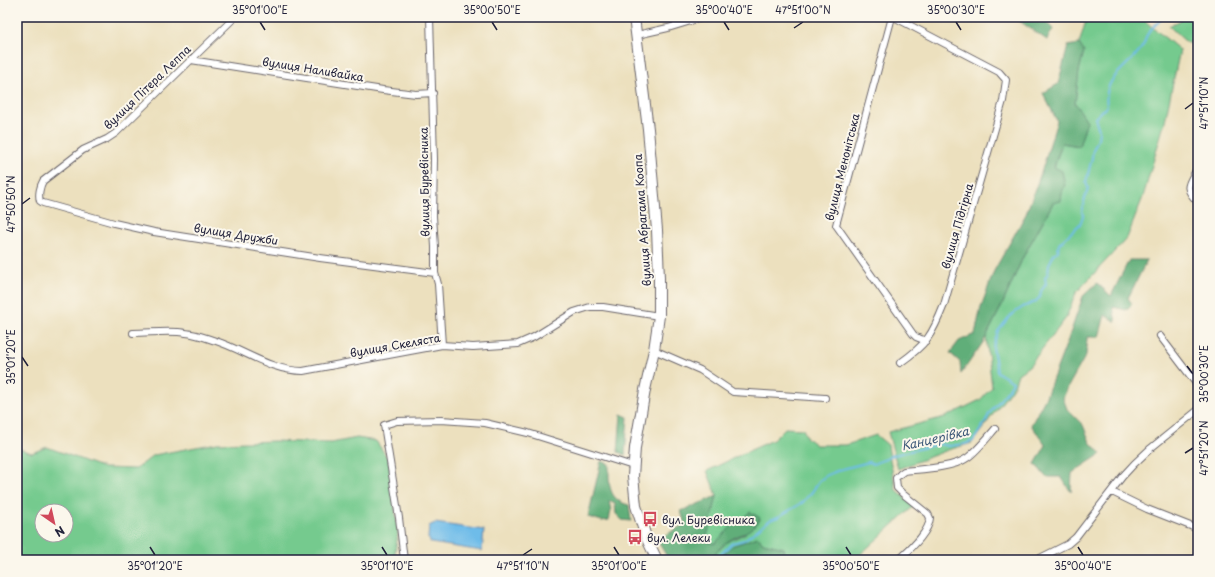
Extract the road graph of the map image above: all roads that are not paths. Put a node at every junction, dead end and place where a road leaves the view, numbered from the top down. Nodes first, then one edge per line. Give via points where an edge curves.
1 (235, 17) edge
2 (430, 17) edge
3 (634, 17) edge
4 (704, 17) edge
5 (893, 17) edge
6 (637, 35) junction
7 (191, 60) junction
8 (433, 93) junction
9 (1198, 167) edge
10 (39, 198) joint
11 (1198, 202) edge
12 (435, 273) junction
13 (659, 316) junction
14 (133, 333) dead end
15 (1160, 336) dead end
16 (926, 341) junction
17 (442, 345) junction
18 (654, 350) junction
19 (900, 362) dead end
20 (1198, 386) edge
21 (825, 398) dead end
22 (1198, 410) edge
23 (995, 429) dead end
24 (633, 466) junction
25 (1112, 492) junction
26 (1198, 529) edge
27 (404, 560) edge
28 (657, 560) edge
29 (899, 560) edge
30 (1036, 560) edge

1 - 7 street, вулиця Пітера Леппа
2 - 8 street, вулиця Буревісника
3 - 6 main road, вулиця Абрагама Коопа
4 - 6 street
5 - 16 street, вулиця Менонітська via 836,225 913,334
5 - 16 street, вулиця Підгірна via 999,72 1006,80 1003,101 948,294 936,327
6 - 13 main road, вулиця Абрагама Коопа via 657,230
7 - 8 street, вулиця Наливайка via 382,90
7 - 10 street, вулиця Пітера Леппа via 116,133 83,150 43,181
8 - 12 street, вулиця Буревісника
9 - 11 street via 1188,190
10 - 12 street, вулиця Дружби via 44,203 154,232
12 - 17 street, вулиця Буревісника
13 - 17 street, вулиця Скеляста via 590,307 574,312 518,344 474,347
13 - 18 main road, вулиця Абрагама Коопа
14 - 17 street, вулиця Скеляста via 188,333 295,371
15 - 20 street
16 - 19 street, вулиця Підгірна
18 - 21 street via 700,370 733,392
18 - 24 main road, вулиця Абрагама Коопа
22 - 25 street via 1144,454 1122,477
23 - 29 street via 968,458 958,463 904,471 896,478 897,488 930,518 928,526 917,542
24 - 27 street via 528,434 485,424 442,420 397,421 384,425
24 - 28 main road, вулиця Абрагама Коопа via 636,506
25 - 26 street via 1147,510
25 - 30 street via 1076,537 1068,544

